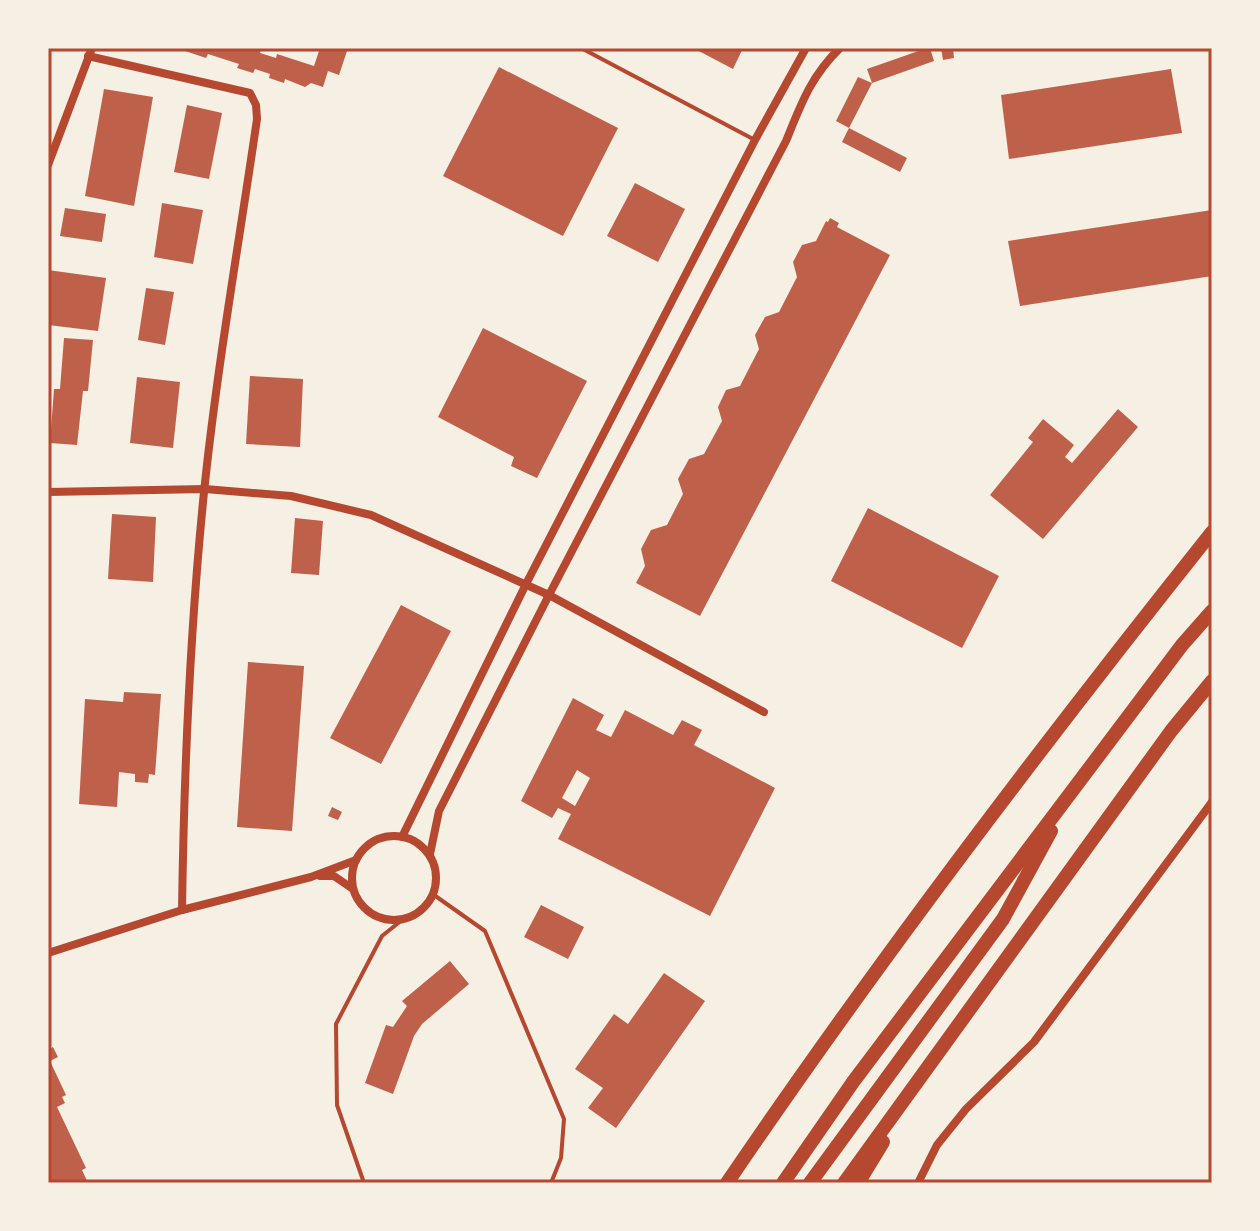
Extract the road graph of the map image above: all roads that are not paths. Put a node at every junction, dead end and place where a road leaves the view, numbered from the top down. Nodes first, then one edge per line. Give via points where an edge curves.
1 (581, 48) edge
2 (806, 48) edge
3 (840, 48) edge
4 (90, 52) edge
5 (755, 140) junction
6 (48, 165) edge
7 (205, 489) junction
8 (48, 492) edge
9 (1212, 532) edge
10 (526, 584) junction
11 (549, 595) junction
12 (1212, 611) edge
13 (1212, 681) edge
14 (764, 712) dead end
15 (1076, 785) junction
16 (1212, 802) edge
17 (402, 837) junction
18 (430, 854) junction
19 (356, 860) junction
20 (311, 877) junction
21 (353, 889) junction
22 (434, 895) junction
23 (182, 910) junction
24 (402, 920) junction
25 (48, 953) edge
26 (924, 1074) junction
27 (364, 1183) edge
28 (551, 1183) edge
29 (727, 1183) edge
30 (783, 1183) edge
31 (810, 1183) edge
32 (844, 1183) edge
33 (858, 1183) edge
34 (918, 1183) edge

1 - 5 lane
2 - 5 street
3 - 11 street via 809,85 786,141
4 - 6 street
4 - 7 street via 250,93 256,105
5 - 10 street
7 - 8 street
7 - 10 street via 291,496 371,515
7 - 23 street via 183,798
9 - 29 highway via 995,809
10 - 11 street
10 - 17 street
11 - 14 street
11 - 18 street via 439,811
12 - 15 highway
13 - 26 highway
15 - 30 highway
15 - 31 highway via 1003,919
16 - 34 street via 1034,1042 937,1145
17 - 18 street
17 - 19 street via 383,837
18 - 22 street via 437,874
19 - 20 street
19 - 21 street
20 - 21 street via 334,876
20 - 23 street
21 - 24 street via 364,907 381,919
22 - 24 street via 421,911
22 - 28 lane via 485,931 564,1119 561,1158
23 - 25 street
24 - 27 lane via 382,936 336,1024 337,1105
26 - 32 highway
26 - 33 highway

